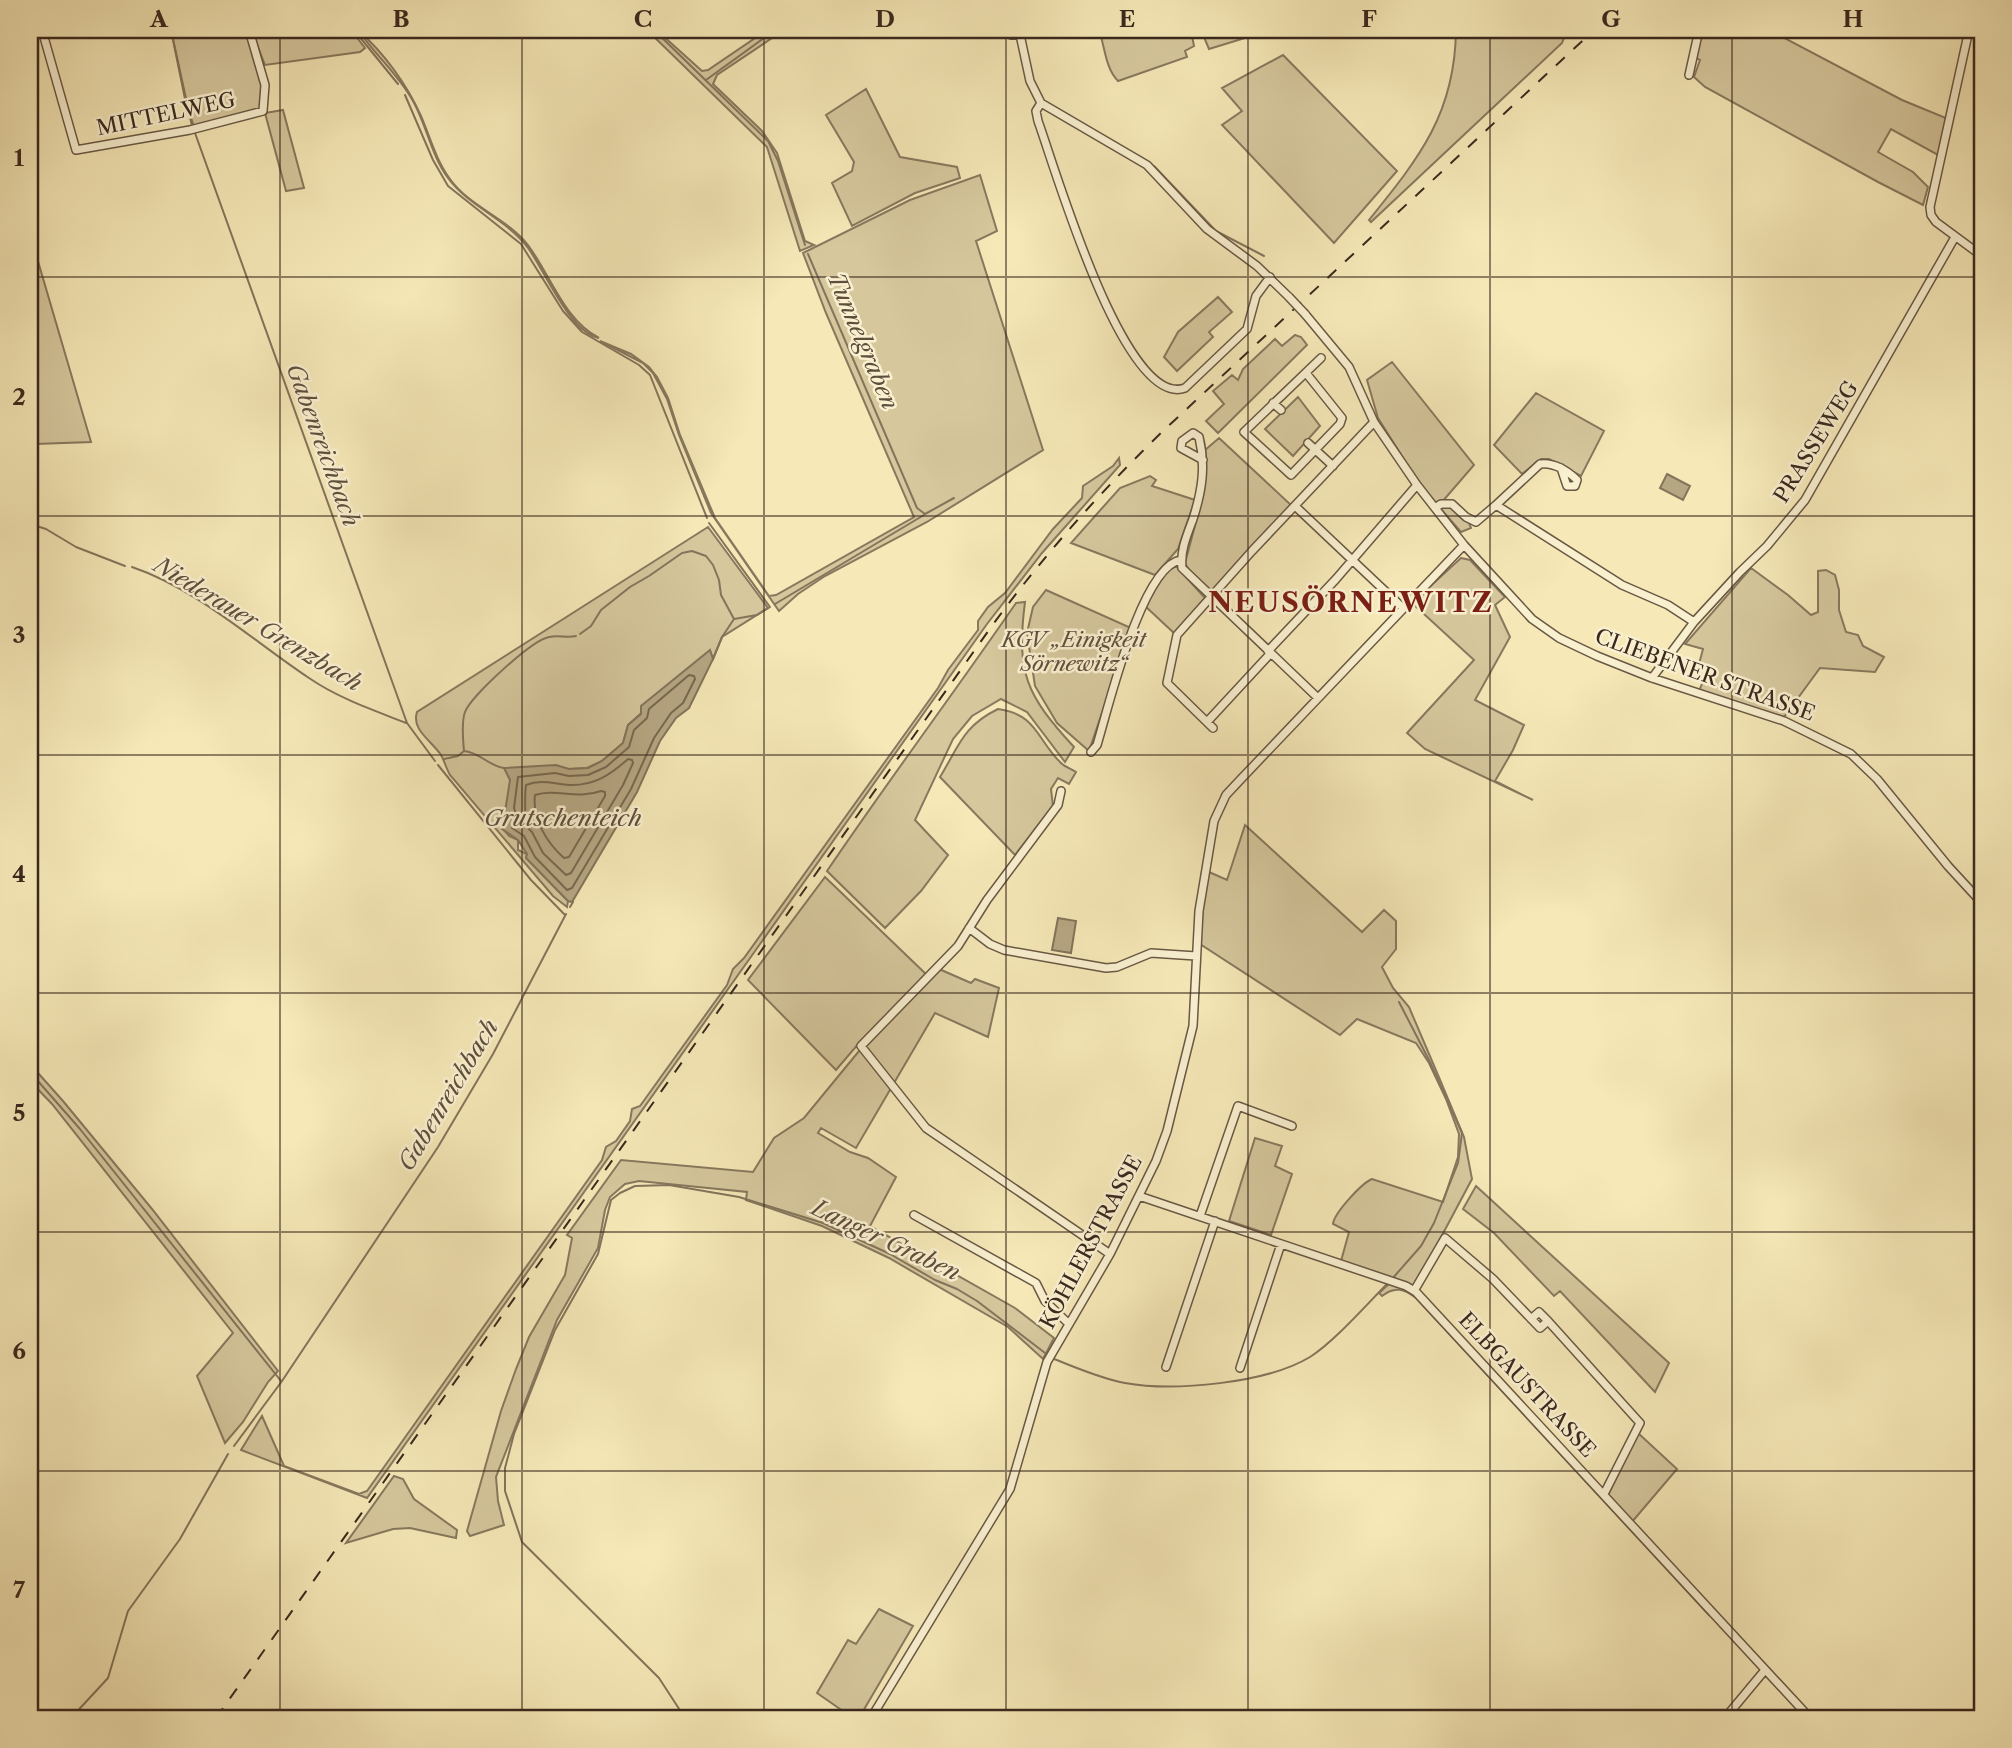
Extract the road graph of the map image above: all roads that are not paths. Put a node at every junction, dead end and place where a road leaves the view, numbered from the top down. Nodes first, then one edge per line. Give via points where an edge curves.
1 (42, 30) edge
2 (248, 30) edge
3 (1003, 30) edge
4 (1699, 30) edge
5 (1969, 30) edge
6 (1020, 32) edge
7 (1689, 75) dead end
8 (1041, 103) junction
9 (1955, 237) junction
10 (1982, 256) edge
11 (1270, 277) junction
12 (1321, 358) dead end
13 (1306, 373) junction
14 (1273, 402) junction
15 (1280, 410) dead end
16 (1374, 422) junction
17 (1308, 443) dead end
18 (1316, 450) junction
19 (1203, 460) dead end
20 (1333, 466) junction
21 (1561, 468) dead end
22 (1417, 485) junction
23 (1496, 505) junction
24 (1295, 506) junction
25 (1435, 508) junction
26 (1464, 545) junction
27 (1181, 560) junction
28 (1353, 560) junction
29 (1211, 597) junction
30 (1403, 608) junction
31 (1694, 622) junction
32 (1269, 652) junction
33 (1651, 678) junction
34 (1318, 698) junction
35 (1091, 752) dead end
36 (1061, 791) dead end
37 (1982, 903) edge
38 (969, 928) junction
39 (1196, 956) junction
40 (1292, 1126) dead end
41 (1139, 1196) junction
42 (914, 1214) dead end
43 (1200, 1216) junction
44 (1215, 1221) junction
45 (1281, 1244) junction
46 (1110, 1254) junction
47 (1414, 1291) junction
48 (1068, 1323) junction
49 (1166, 1367) dead end
50 (1240, 1368) dead end
51 (1604, 1494) junction
52 (1765, 1670) junction
53 (871, 1718) edge
54 (1726, 1718) edge
55 (1810, 1718) edge

1 - 2 street, MITTELWEG via 76,150 190,130 263,111 265,85
3 - 6 street via 1011,35
4 - 7 street
5 - 9 street via 1933,187 1931,215
6 - 8 street via 1030,81
8 - 11 street, CLIEBENER STRASSE via 1147,165 1207,229
8 - 11 street via 1038,121 1090,269 1130,351 1168,389 1185,388 1247,329 1256,296
9 - 10 street
9 - 31 street, PRASSEWEG via 1805,500
11 - 16 street, CLIEBENER STRASSE, bridge via 1349,367
12 - 13 street
13 - 14 street
13 - 18 street via 1342,418
14 - 15 street
14 - 18 street via 1244,432 1291,475
16 - 20 street
16 - 22 street, CLIEBENER STRASSE
17 - 18 street
18 - 20 street
19 - 27 street via 1203,483
20 - 24 street
21 - 23 street via 1547,463 1536,466
22 - 25 street, CLIEBENER STRASSE
22 - 28 street
23 - 25 street via 1476,522 1452,504
23 - 31 street via 1622,585
24 - 28 street
24 - 29 street
25 - 26 street, CLIEBENER STRASSE
26 - 30 street, KÖHLERSTRASSE
26 - 33 street, CLIEBENER STRASSE via 1545,629
27 - 29 street via 1186,574
27 - 35 street via 1167,567 1141,607
28 - 30 street
28 - 32 street
29 - 32 street
29 - 32 street via 1177,635 1167,683 1210,725
30 - 34 street, KÖHLERSTRASSE
31 - 33 street, PRASSEWEG
32 - 34 street
33 - 37 street, CLIEBENER STRASSE via 1784,721 1851,754
34 - 39 street, KÖHLERSTRASSE via 1219,807 1202,892
36 - 38 street via 1058,805
38 - 39 street via 1004,950 1098,968 1117,967 1150,953
38 - 46 street via 950,955 861,1046 926,1128
39 - 41 street, KÖHLERSTRASSE via 1193,1026 1164,1141
40 - 43 street via 1238,1106
41 - 43 street, ELBGAUSTRASSE
41 - 46 street, KÖHLERSTRASSE
42 - 48 street via 1036,1283 1045,1301
43 - 44 street, ELBGAUSTRASSE
44 - 45 street, ELBGAUSTRASSE
44 - 49 street
45 - 47 street, ELBGAUSTRASSE
45 - 50 street
46 - 48 street, KÖHLERSTRASSE
47 - 51 street, ELBGAUSTRASSE
47 - 51 street via 1445,1238 1483,1269 1540,1328 1548,1321 1640,1423
48 - 53 street, KÖHLERSTRASSE via 1047,1362 1010,1489
51 - 52 street, ELBGAUSTRASSE
52 - 54 street
52 - 55 street, ELBGAUSTRASSE

